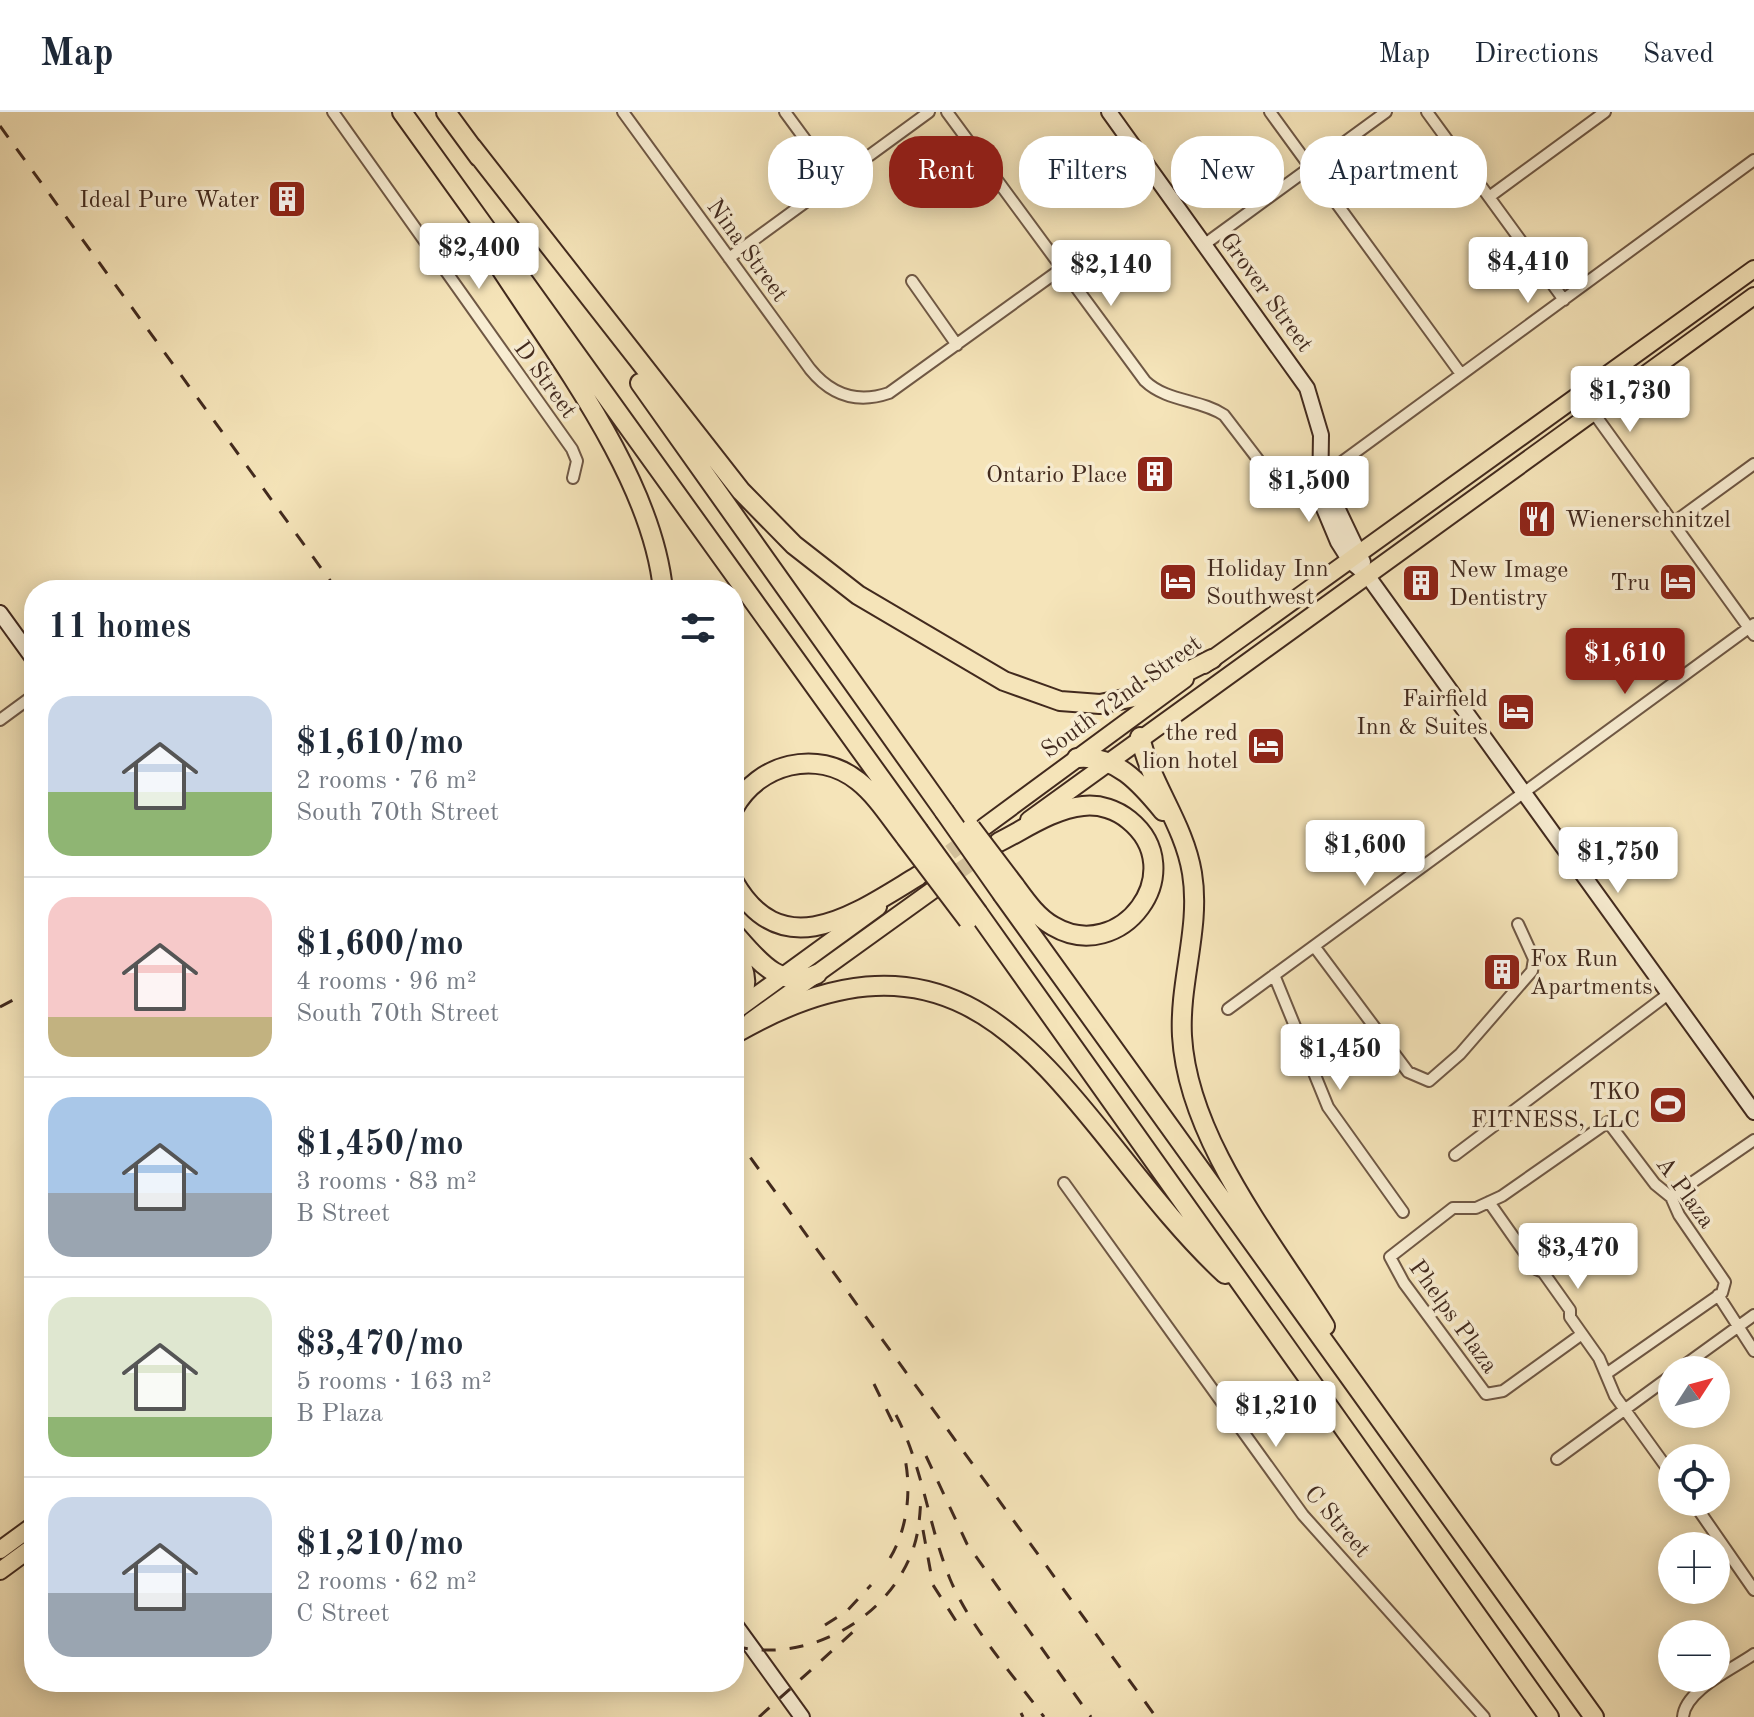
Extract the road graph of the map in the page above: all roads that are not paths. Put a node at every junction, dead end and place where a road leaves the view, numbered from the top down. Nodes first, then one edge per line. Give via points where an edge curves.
1 (333, 112) edge
2 (402, 112) edge
3 (446, 112) edge
4 (623, 112) edge
5 (785, 112) edge
6 (929, 112) edge
7 (947, 112) edge
8 (1109, 112) edge
9 (1270, 112) edge
10 (1386, 112) edge
11 (1427, 112) edge
12 (1605, 112) edge
13 (803, 136) edge
14 (1353, 136) edge
15 (472, 147) junction
16 (873, 153) edge
17 (1300, 153) edge
18 (1754, 160) edge
19 (1300, 174) edge
20 (1489, 197) junction
21 (797, 208) edge
22 (1340, 208) edge
23 (1205, 244) junction
24 (729, 258) junction
25 (1061, 269) junction
26 (1754, 269) edge
27 (912, 281) dead end
28 (1754, 296) edge
29 (1564, 300) junction
30 (957, 345) junction
31 (1461, 374) junction
32 (1595, 382) junction
33 (1593, 412) junction
34 (1754, 464) edge
35 (1322, 476) junction
36 (573, 478) dead end
37 (1673, 523) junction
38 (1355, 557) junction
39 (1367, 575) junction
40 (661, 580) edge
41 (733, 580) edge
42 (744, 596) edge
43 (0, 613) edge
44 (1752, 629) edge
45 (24, 646) edge
46 (1212, 659) junction
47 (24, 702) edge
48 (0, 720) edge
49 (1140, 737) junction
50 (1077, 758) junction
51 (1108, 761) junction
52 (1521, 793) junction
53 (744, 795) edge
54 (984, 827) tunnel mouth
55 (1179, 832) junction
56 (912, 834) junction
57 (998, 843) joint
58 (920, 875) joint
59 (933, 890) tunnel mouth
60 (1009, 890) junction
61 (744, 895) edge
62 (1518, 924) dead end
63 (744, 942) edge
64 (1314, 946) junction
65 (817, 974) junction
66 (1274, 975) junction
67 (782, 977) junction
68 (1667, 995) junction
69 (744, 1005) edge
70 (1228, 1009) dead end
71 (744, 1027) edge
72 (744, 1029) edge
73 (1754, 1112) edge
74 (1754, 1140) edge
75 (1455, 1155) dead end
76 (1064, 1183) dead end
77 (1671, 1197) junction
78 (1489, 1202) junction
79 (1403, 1212) dead end
80 (1718, 1295) junction
81 (1260, 1306) junction
82 (1754, 1315) edge
83 (1737, 1327) junction
84 (1582, 1334) junction
85 (1754, 1351) edge
86 (1697, 1356) edge
87 (1606, 1374) junction
88 (1658, 1385) edge
89 (1624, 1409) junction
90 (1658, 1456) edge
91 (1557, 1459) dead end
92 (1415, 1470) junction
93 (1703, 1516) edge
94 (24, 1546) edge
95 (24, 1547) edge
96 (0, 1550) edge
97 (0, 1571) edge
98 (1754, 1590) edge
99 (744, 1637) edge
100 (1754, 1654) edge
101 (1683, 1716) edge
102 (802, 1717) edge
103 (1484, 1717) edge
104 (1549, 1717) edge
105 (1594, 1717) edge

1 - 36 street, D Street via 572,449 577,461
2 - 40 highway via 615,449 648,523
2 - 41 highway
3 - 15 highway
4 - 24 street, Nina Street
5 - 13 street
6 - 16 street
7 - 25 street
8 - 23 street, Grover Street
9 - 17 street
10 - 14 street
11 - 20 street
12 - 20 street
15 - 46 highway via 741,491 794,545 858,595 1004,681 1060,701 1100,704 1139,696
15 - 60 highway, bridge
18 - 29 street
19 - 23 street
20 - 29 street
21 - 24 street
22 - 31 street
23 - 35 street, Grover Street via 1307,388 1321,435
24 - 30 street, Nina Street via 820,380 852,397 889,393
25 - 30 street
25 - 35 street via 1149,385 1224,415 1292,496
26 - 32 main road, South 72nd Street
27 - 30 street
28 - 33 main road, South 72nd Street
29 - 31 street
31 - 35 street
32 - 33 main road
32 - 38 main road, South 72nd Street
33 - 37 street
33 - 39 main road, South 72nd Street
34 - 37 street
35 - 38 street, Grover Street via 1320,499 1331,528
37 - 44 street
38 - 39 street, Grover Street
38 - 46 main road, South 72nd Street
39 - 49 main road, South 72nd Street
39 - 52 street, Grover Street
42 - 56 highway
43 - 45 street
44 - 52 street
46 - 50 main road, South 72nd Street
47 - 48 street
49 - 51 main road, South 72nd Street
49 - 55 highway
50 - 51 highway
50 - 54 main road, South 72nd Street
51 - 55 highway via 1136,781
51 - 57 main road, South 72nd Street
52 - 64 street
52 - 68 street, Grover Street
53 - 56 highway via 771,772 820,764 858,781
55 - 92 highway via 1194,892 1182,1037 1198,1115 1220,1159
56 - 81 highway, bridge
57 - 60 highway via 1056,814 1094,806 1129,820 1152,856 1152,885 1141,909 1125,924 1098,935 1050,924
58 - 61 highway via 845,918 816,928 769,917
58 - 67 main road
59 - 65 main road
60 - 92 highway
62 - 64 street via 1534,964 1429,1081 1417,1078
63 - 67 highway
64 - 66 street
65 - 67 highway
65 - 71 main road
66 - 70 street
66 - 79 street via 1328,1107
67 - 69 main road
68 - 73 street, Grover Street
68 - 75 street
72 - 81 highway via 806,998 871,985 935,992 979,1011 1044,1066 1117,1147 1189,1241
74 - 77 street
76 - 103 street, C Street via 1303,1515
77 - 78 street, A Plaza via 1608,1122
77 - 80 street, A Plaza via 1724,1280 1724,1292
78 - 84 street via 1570,1310
78 - 84 street, Phelps Plaza via 1453,1208 1395,1250 1390,1257 1404,1283 1490,1395
80 - 83 street, A Plaza
80 - 87 street
81 - 104 highway
82 - 83 street
83 - 85 street, A Plaza
83 - 86 street
84 - 87 street
87 - 89 street
88 - 89 street
89 - 90 street
89 - 91 street
92 - 105 highway
93 - 98 street
94 - 96 main road
95 - 97 main road
99 - 102 street
100 - 101 street via 1694,1696

